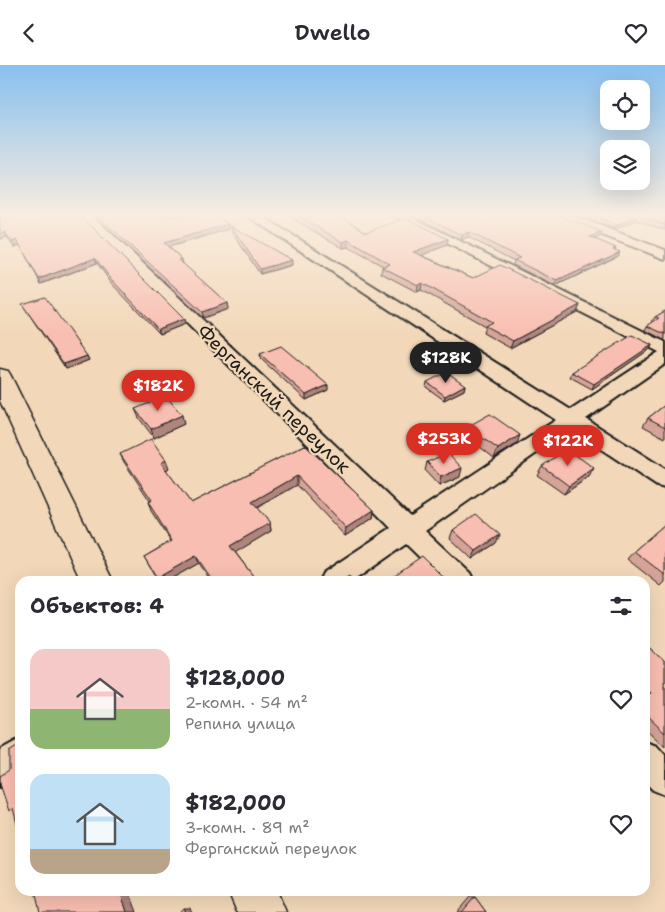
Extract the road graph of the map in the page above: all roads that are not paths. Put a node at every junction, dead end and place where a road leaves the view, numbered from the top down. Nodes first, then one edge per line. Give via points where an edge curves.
1 (127, 256) edge
2 (315, 256) edge
3 (479, 256) edge
4 (665, 349) edge
5 (665, 356) edge
6 (0, 376) edge
7 (571, 421) junction
8 (665, 480) edge
9 (409, 531) junction
10 (95, 576) edge
11 (340, 576) edge
12 (456, 576) edge
13 (15, 759) edge
14 (650, 763) edge
15 (0, 770) edge
16 (665, 778) edge
17 (254, 896) edge
18 (262, 912) edge

1 - 9 street, Ферганский переулок
2 - 7 street
3 - 4 street
5 - 7 street
6 - 10 street
7 - 8 street
7 - 9 street
9 - 11 street
9 - 12 street, Ферганский переулок
13 - 15 street
14 - 16 street
17 - 18 street

